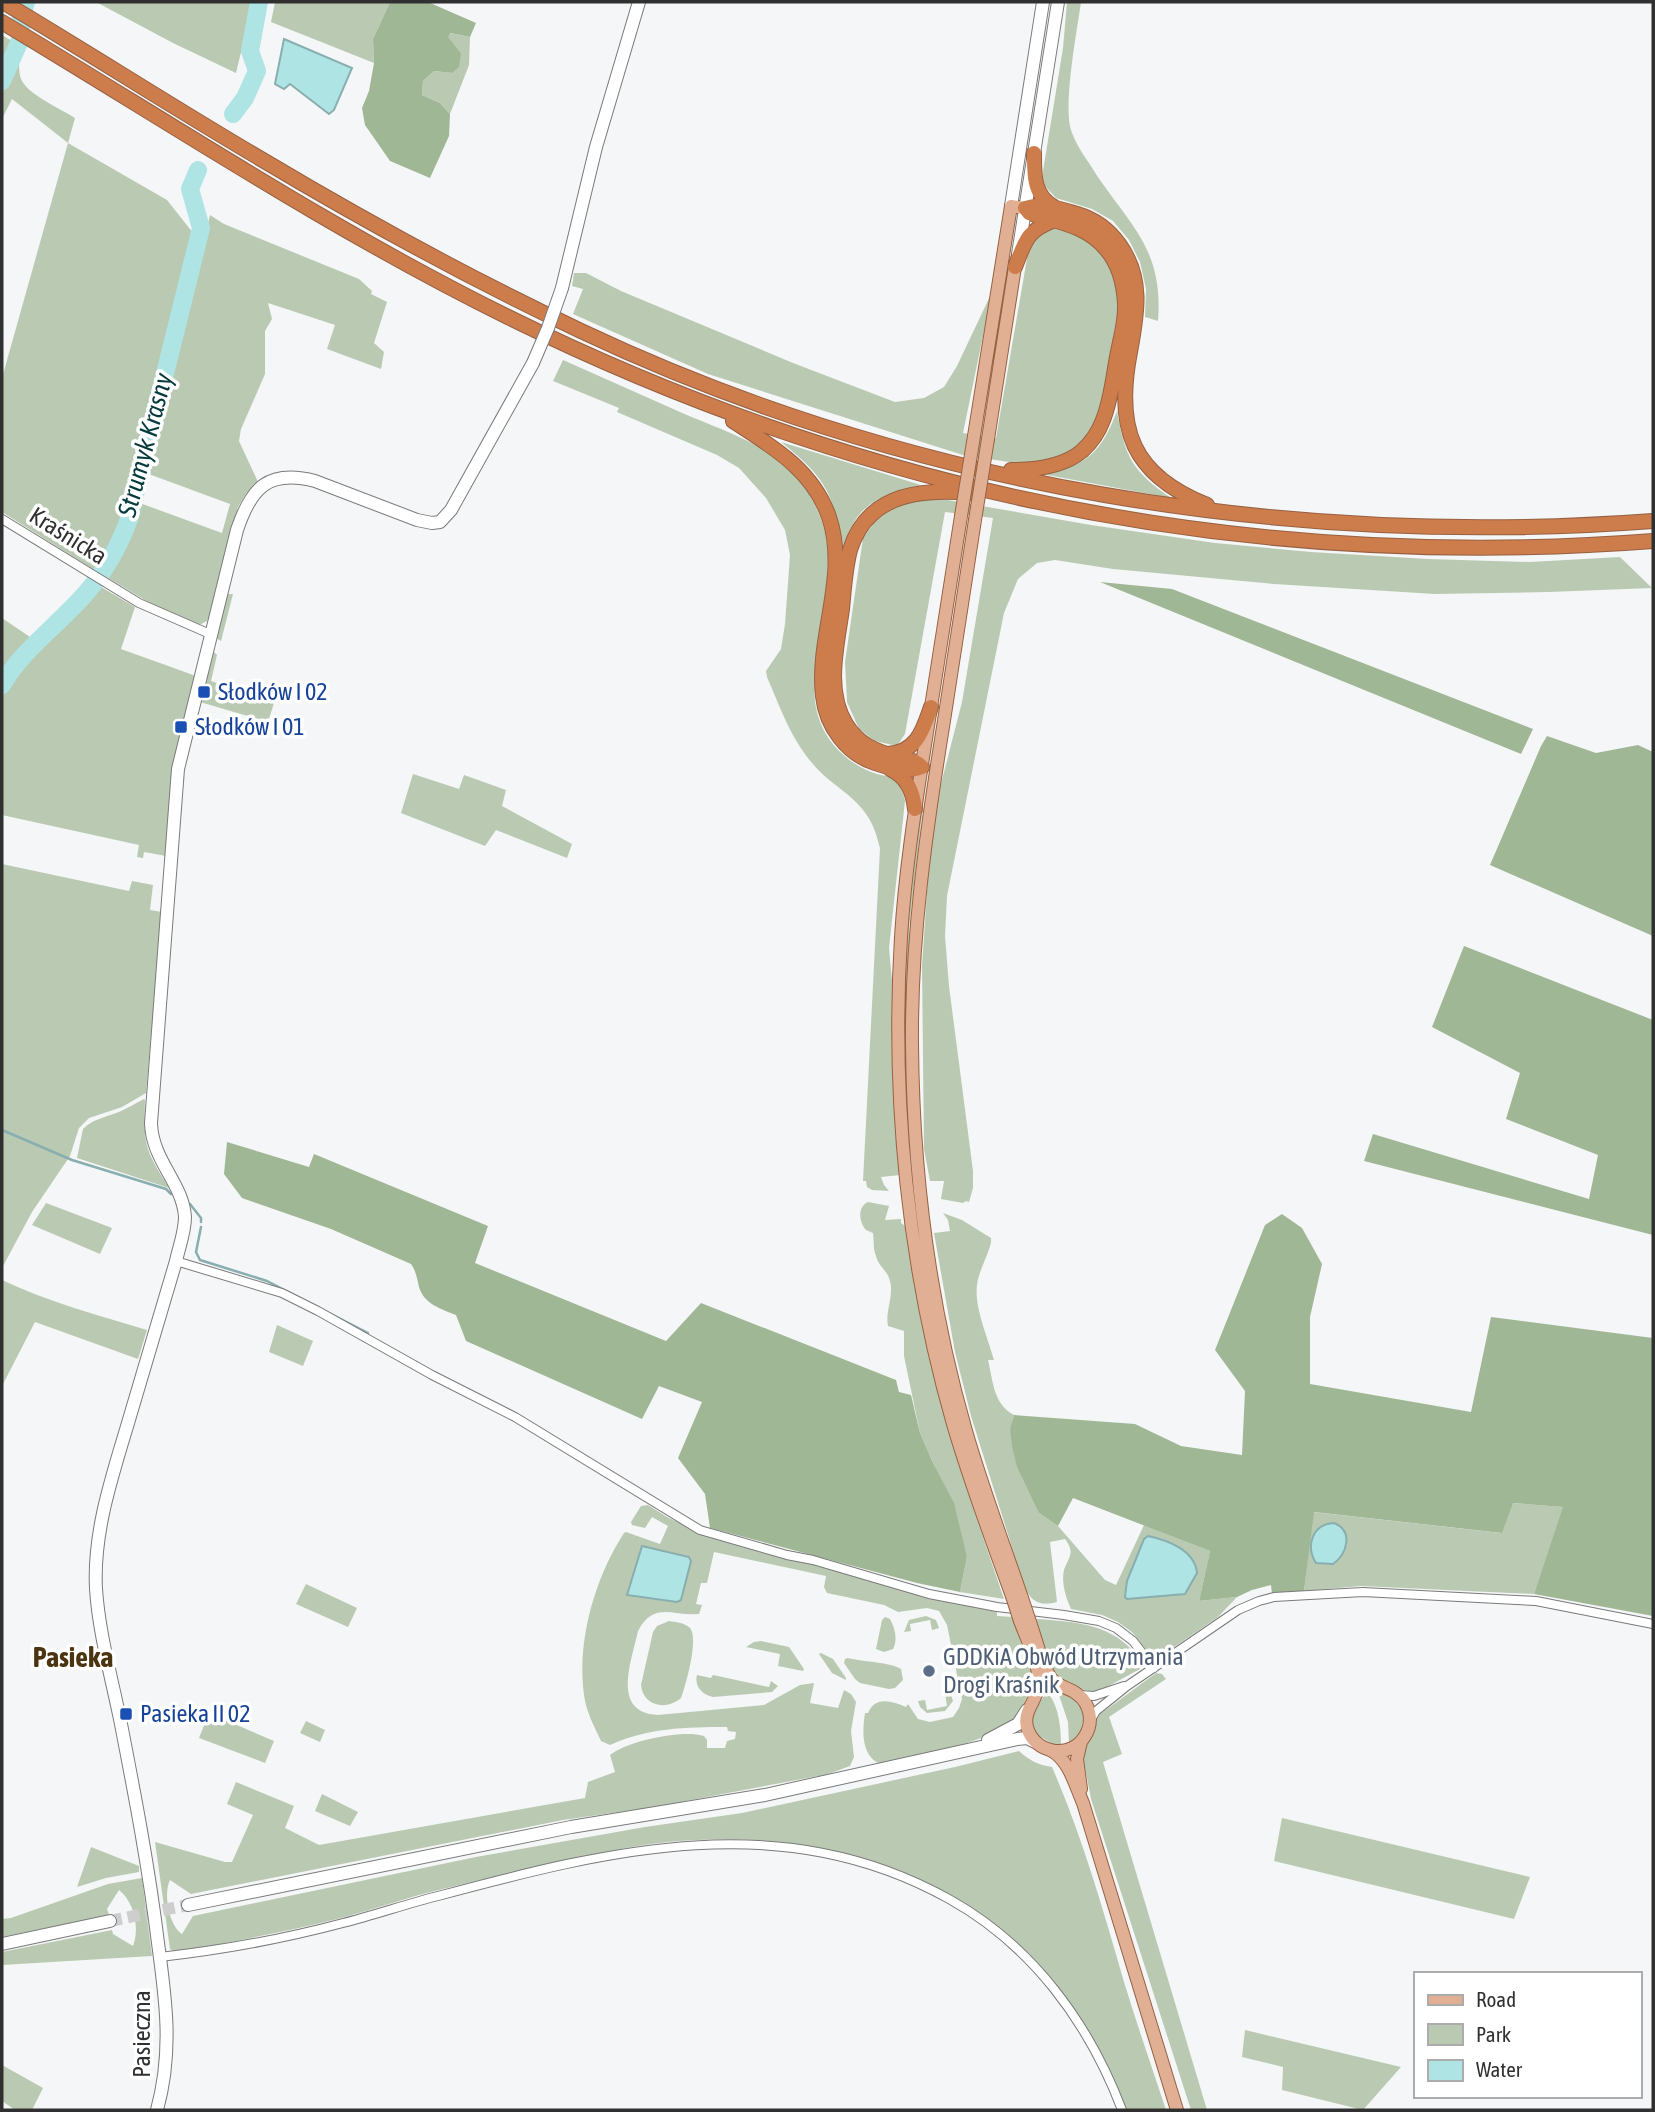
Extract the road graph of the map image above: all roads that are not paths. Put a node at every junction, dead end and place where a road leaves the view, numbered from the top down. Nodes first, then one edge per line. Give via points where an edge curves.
1 (3, 2) edge
2 (639, 2) edge
3 (1043, 2) edge
4 (1058, 2) edge
5 (2, 22) edge
6 (1034, 153) junction
7 (1018, 207) junction
8 (1055, 214) junction
9 (1016, 268) junction
10 (711, 406) junction
11 (988, 471) junction
12 (1009, 496) junction
13 (1233, 514) junction
14 (2, 519) edge
15 (1653, 521) edge
16 (1653, 541) edge
17 (210, 634) junction
18 (931, 707) junction
19 (883, 760) junction
20 (929, 768) junction
21 (915, 809) junction
22 (176, 1261) junction
23 (1017, 1597) junction
24 (1025, 1621) junction
25 (1653, 1624) edge
26 (1154, 1668) junction
27 (1127, 1686) junction
28 (1071, 1691) junction
29 (1030, 1705) junction
30 (1090, 1723) junction
31 (1082, 1741) junction
32 (1035, 1742) junction
33 (968, 1749) junction
34 (1050, 1750) junction
35 (1083, 1803) junction
36 (188, 1905) tunnel mouth
37 (110, 1922) tunnel mouth
38 (2, 1944) edge
39 (160, 1957) junction
40 (157, 2110) edge
41 (1122, 2110) edge
42 (1177, 2110) edge

1 - 11 highway via 386,231 585,333 801,418
2 - 17 street, Pasieczna, bridge via 548,328 451,510 440,522 432,523 303,477 280,478 257,490 244,507
3 - 7 street
4 - 6 street
5 - 10 highway via 439,282 547,336
6 - 7 street
6 - 8 highway via 1035,186
7 - 8 highway via 1029,214
7 - 9 street
7 - 18 main road, bridge via 974,436
8 - 9 highway via 1028,236
8 - 11 highway via 1100,242 1122,280 1125,307 1108,403 1098,432 1073,457 1031,470
8 - 13 highway via 1082,216 1106,230 1125,252 1133,271 1138,301 1124,401 1129,432 1140,457 1168,485
9 - 20 main road, bridge
10 - 12 highway via 847,454
10 - 19 highway via 786,456 821,499 833,532 835,565 822,674 824,705 835,731 851,750
11 - 13 highway via 1096,494
12 - 16 highway via 1236,535 1333,543 1513,548
12 - 19 highway via 946,492 909,496 884,505 857,534 847,567 836,702 852,732
13 - 15 highway via 1432,527 1529,528
14 - 17 street, Kraśnicka via 139,603
17 - 22 street, Pasieczna via 178,769 150,1117 155,1149 184,1208
18 - 19 highway via 919,738
18 - 20 main road
19 - 20 highway via 915,761
19 - 21 highway via 911,789
20 - 21 main road
20 - 23 main road via 912,1054 919,1174 951,1375
21 - 23 main road via 903,900 898,1016 899,1094 910,1217 953,1423 984,1519
22 - 26 street via 282,1293 318,1311 515,1417 700,1530 929,1594 1099,1621 1133,1641
22 - 39 street, Pasieczna via 110,1486 96,1564 101,1630 142,1836
23 - 24 main road, bridge
24 - 28 main road via 1050,1676
24 - 29 main road via 1038,1685
25 - 26 street via 1536,1601 1363,1592 1303,1595 1247,1605
26 - 27 street
27 - 28 street via 1094,1696
27 - 30 street via 1096,1711
28 - 29 main road via 1046,1690
28 - 30 main road via 1087,1707
29 - 32 main road via 1027,1727
29 - 33 street via 1018,1724
30 - 31 main road
31 - 34 main road via 1068,1750
31 - 35 main road via 1077,1759
32 - 33 street via 1021,1738
32 - 34 main road
33 - 36 street via 765,1795 571,1828
34 - 35 main road via 1066,1765
35 - 42 main road
37 - 38 street
39 - 40 street, Pasieczna via 167,2056
39 - 41 street via 325,1928 618,1853 726,1844 812,1849 919,1883 1003,1935 1064,2001 1096,2051

